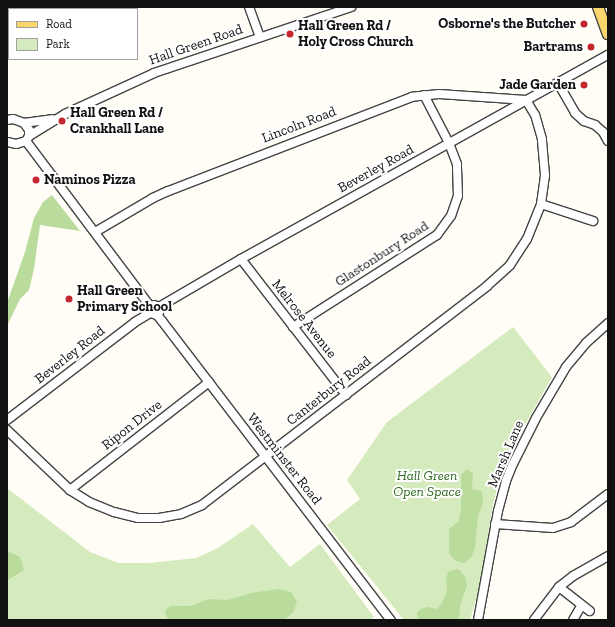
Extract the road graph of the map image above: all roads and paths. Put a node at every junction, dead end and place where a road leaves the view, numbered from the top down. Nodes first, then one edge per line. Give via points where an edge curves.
1 (249, 7) edge
2 (351, 7) edge
3 (602, 12) edge
4 (607, 30) edge
5 (260, 37) junction
6 (608, 55) edge
7 (558, 83) junction
8 (424, 95) junction
9 (526, 100) junction
10 (9, 119) edge
11 (55, 119) junction
12 (24, 123) junction
13 (27, 138) junction
14 (608, 141) edge
15 (7, 142) edge
16 (449, 143) junction
17 (541, 204) junction
18 (593, 221) dead end
19 (95, 232) junction
20 (241, 259) junction
21 (154, 310) junction
22 (608, 323) edge
23 (293, 327) junction
24 (209, 382) junction
25 (346, 395) junction
26 (7, 420) edge
27 (7, 430) edge
28 (266, 456) junction
29 (70, 490) junction
30 (608, 494) edge
31 (495, 524) junction
32 (608, 556) edge
33 (559, 587) junction
34 (581, 606) junction
35 (590, 612) dead end
36 (391, 620) edge
37 (478, 620) edge
38 (534, 620) edge
39 (573, 620) edge

1 - 5 street
2 - 5 street, Hall Green Road
3 - 4 main road
5 - 11 street, Hall Green Road via 154,73
6 - 7 street, Beverley Road
7 - 9 street, Beverley Road
7 - 14 street via 575,113 584,121 595,125
8 - 9 street, Lincoln Road
8 - 16 street, Glastonbury Road
8 - 19 street, Lincoln Road via 387,105 168,191
9 - 16 street, Beverley Road
9 - 17 street, Canterbury Road via 537,120 544,150 545,175
10 - 12 street
11 - 12 street, Hall Green Road
11 - 13 street, Hall Green Road
12 - 13 street, Westminster Road via 28,127
13 - 15 street via 20,143
13 - 19 street, Westminster Road
16 - 20 street, Beverley Road
16 - 23 street, Glastonbury Road via 457,164 459,187 456,206 443,230
17 - 18 street
17 - 25 street, Canterbury Road via 527,239 500,275
19 - 21 street, Westminster Road
20 - 21 street, Beverley Road
20 - 23 street, Melrose Avenue
21 - 24 street, Westminster Road
21 - 26 street, Beverley Road via 128,326
22 - 31 street, Marsh Lane via 576,353 536,418 506,481
23 - 25 street, Melrose Avenue
24 - 28 street, Westminster Road
24 - 29 street, Ripon Drive
25 - 28 street, Canterbury Road
27 - 29 street, Canterbury Road
28 - 29 street, Canterbury Road via 202,505 170,517 126,516 89,502
28 - 36 street, Westminster Road
30 - 31 street via 570,522 553,528
31 - 37 street, Marsh Lane
32 - 33 street
33 - 34 street
33 - 38 street
34 - 35 street
34 - 39 street

